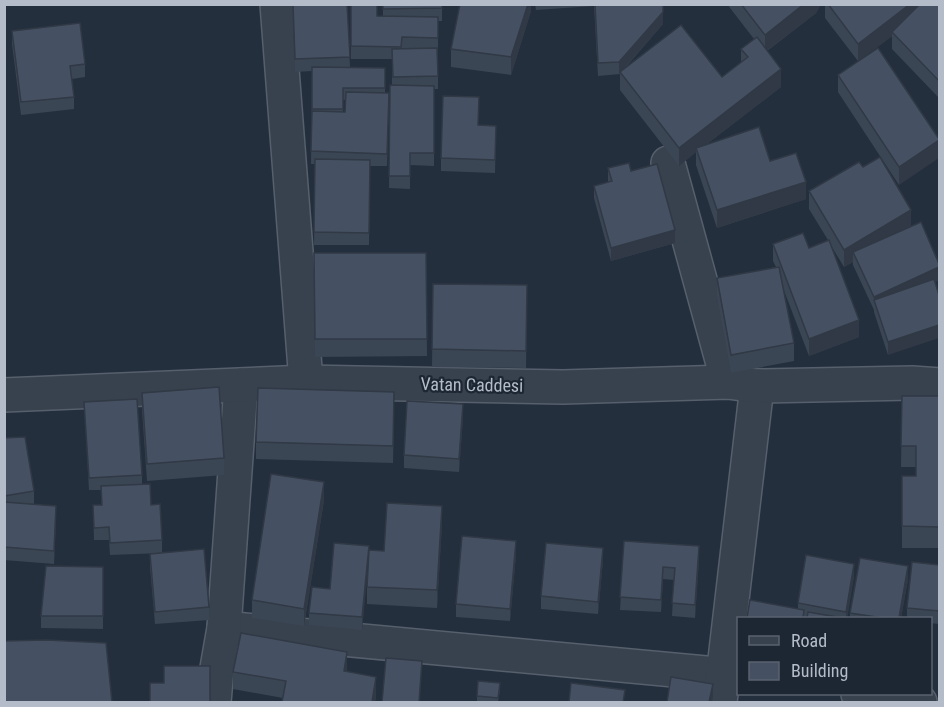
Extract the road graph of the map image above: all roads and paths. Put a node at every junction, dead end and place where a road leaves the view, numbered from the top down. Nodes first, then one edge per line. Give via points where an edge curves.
1 (277, 4) edge
2 (668, 163) dead end
3 (306, 382) junction
4 (743, 384) junction
5 (241, 385) junction
6 (939, 385) edge
7 (4, 394) edge
8 (224, 628) junction
9 (727, 684) edge
10 (872, 695) edge
11 (214, 702) edge
12 (920, 702) edge

1 - 3 street
2 - 4 street
3 - 4 street, Vatan Caddesi via 563,387
3 - 5 street, Vatan Caddesi
4 - 6 street, Vatan Caddesi
4 - 9 street
5 - 7 street, Vatan Caddesi
5 - 8 street
8 - 9 street
8 - 11 street
10 - 12 street

